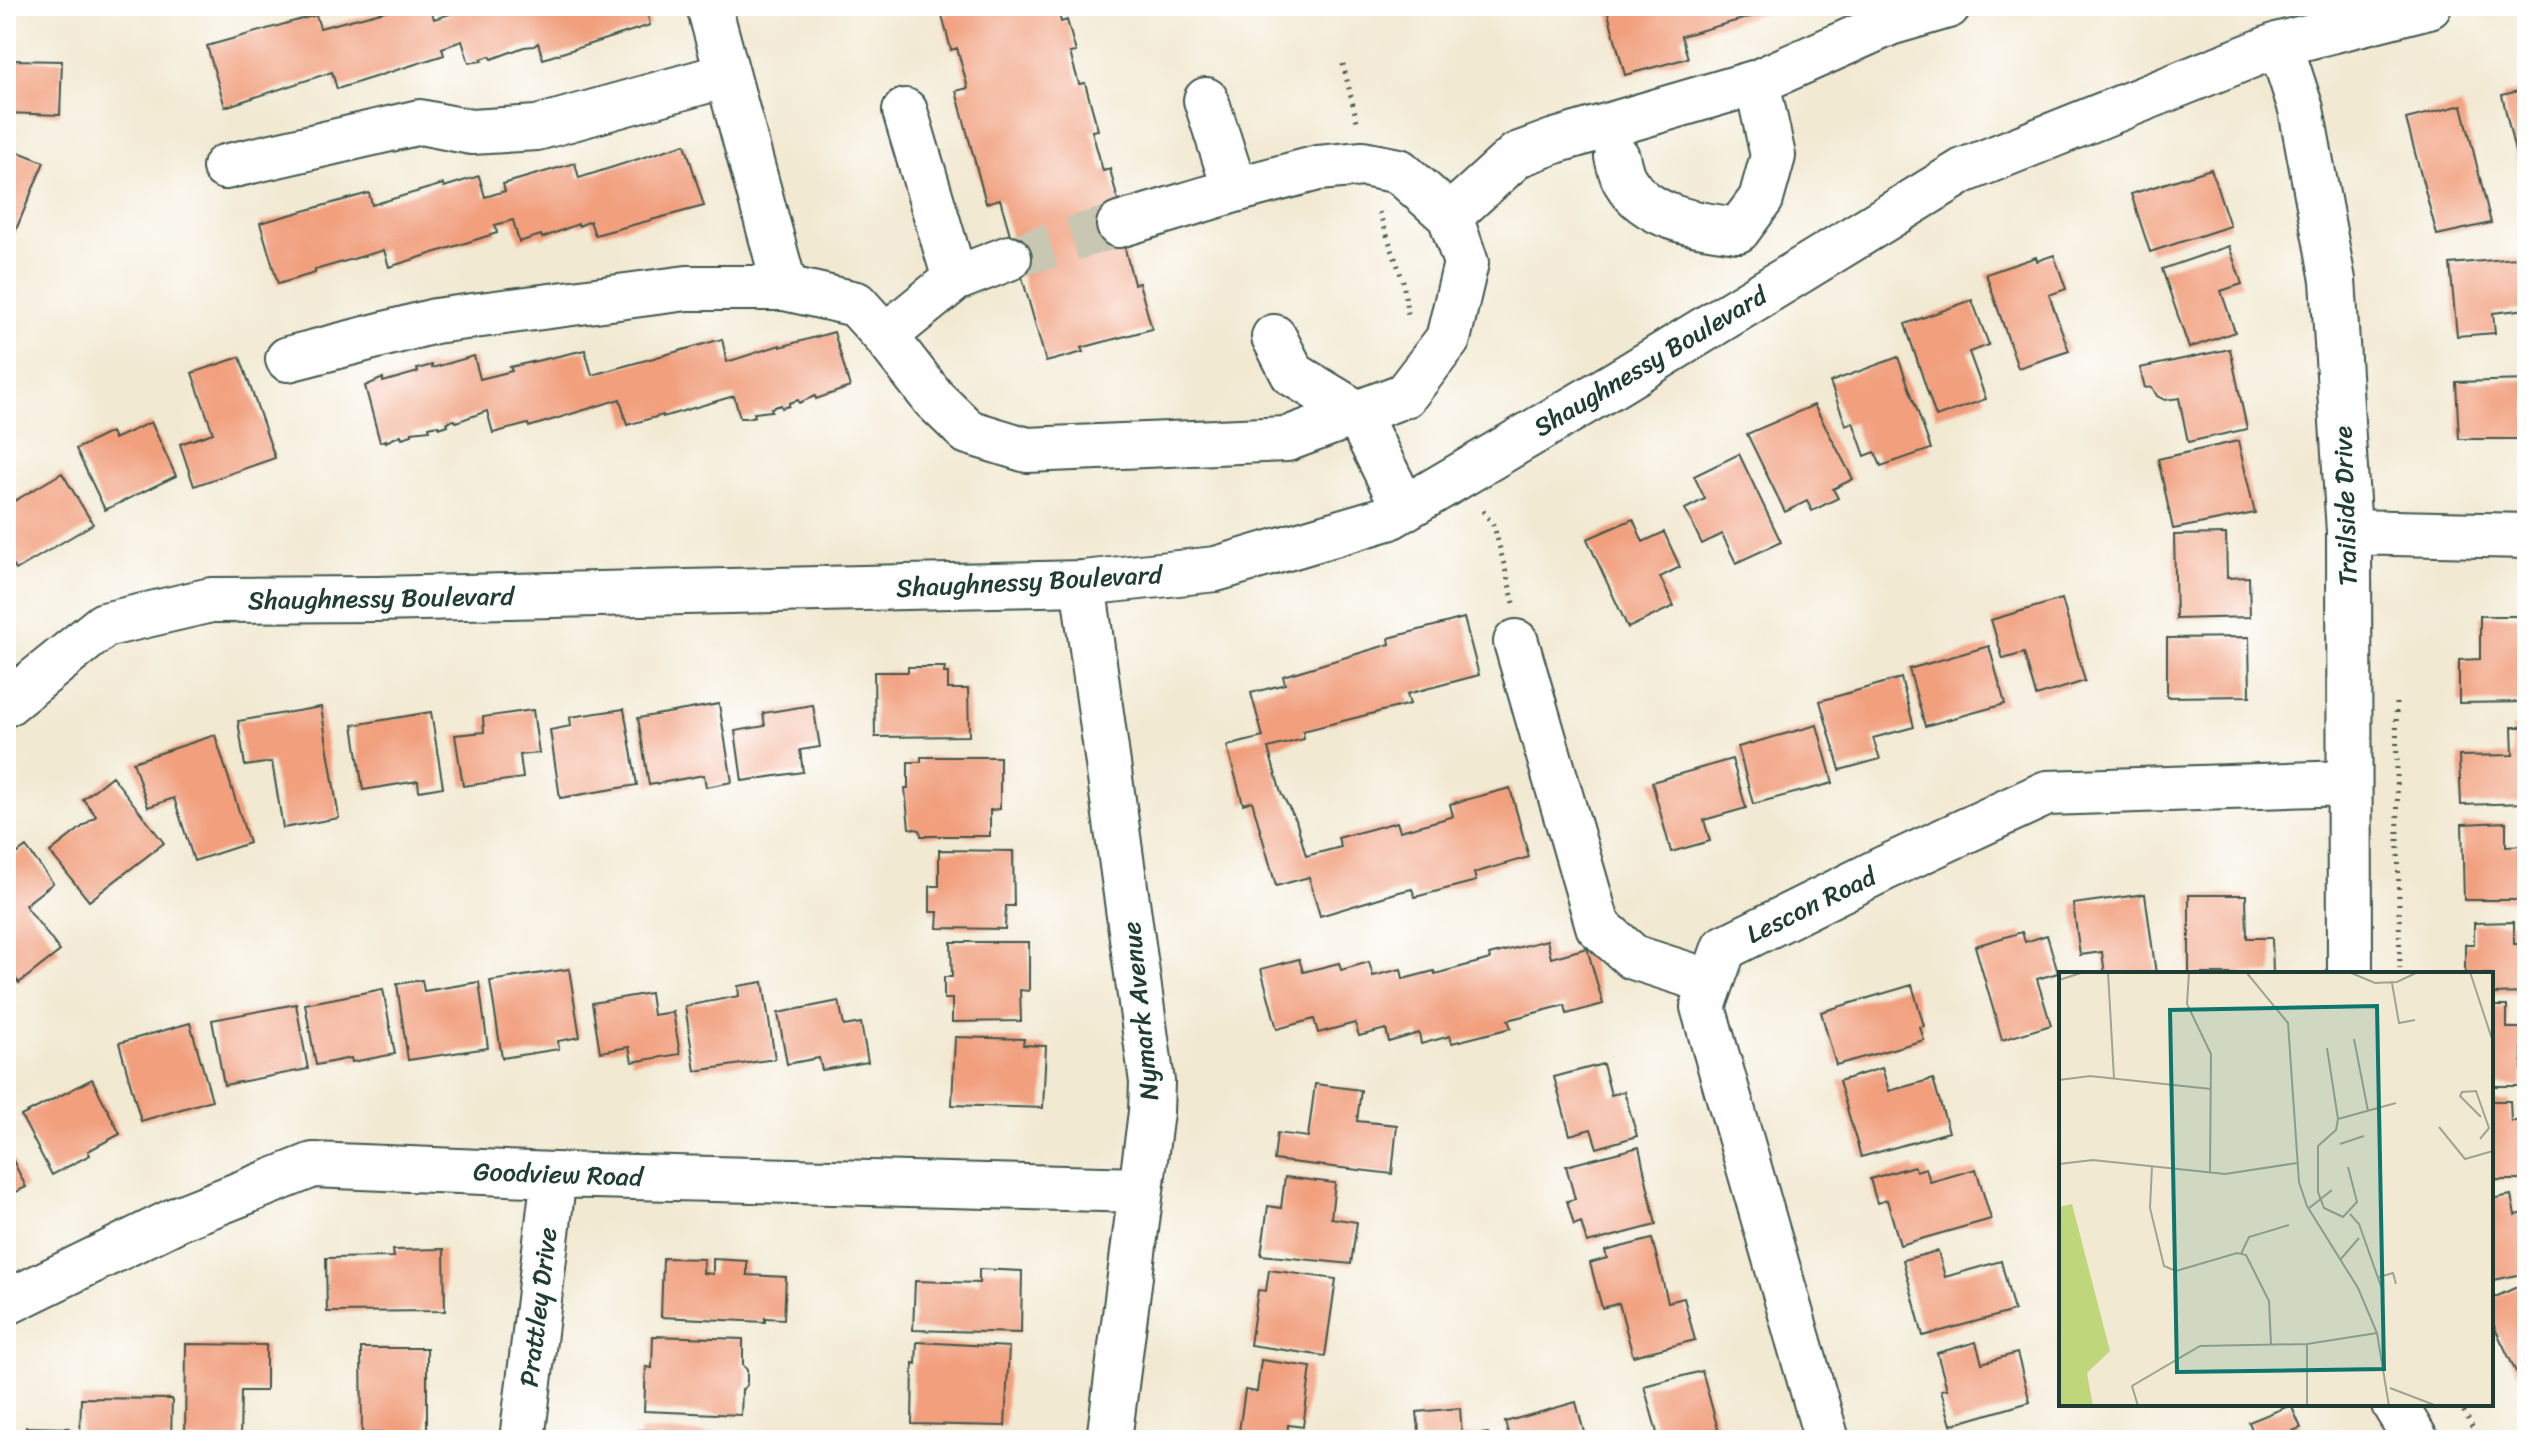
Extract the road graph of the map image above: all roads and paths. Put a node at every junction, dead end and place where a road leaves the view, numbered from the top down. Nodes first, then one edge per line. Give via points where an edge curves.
1 (709, 6) edge
2 (1948, 6) edge
3 (2429, 6) edge
4 (1888, 15) edge
5 (2280, 44) junction
6 (727, 75) junction
7 (1757, 82) junction
8 (1206, 100) dead end
9 (905, 111) dead end
10 (1617, 157) dead end
11 (225, 167) dead end
12 (1235, 190) junction
13 (1450, 216) junction
14 (1119, 225) tunnel mouth
15 (1738, 230) junction
16 (1009, 258) tunnel mouth
17 (955, 279) junction
18 (785, 288) junction
19 (1769, 289) junction
20 (885, 336) junction
21 (1274, 337) dead end
22 (288, 359) dead end
23 (1357, 413) junction
24 (1478, 504) dead end
25 (1404, 508) junction
26 (2349, 532) junction
27 (2527, 536) edge
28 (1083, 583) junction
29 (1516, 642) joint
30 (2395, 691) dead end
31 (6, 704) edge
32 (2348, 783) junction
33 (2350, 972) edge
34 (2400, 972) edge
35 (1711, 982) junction
36 (554, 1175) junction
37 (1141, 1190) junction
38 (6, 1303) edge
39 (2395, 1406) edge
40 (2461, 1406) edge
41 (522, 1440) edge
42 (1109, 1440) edge
43 (1827, 1440) edge
44 (2416, 1440) edge
45 (2479, 1440) edge

1 - 6 street
2 - 4 street
3 - 5 street, Shaughnessy Boulevard
4 - 7 street
5 - 19 street, Shaughnessy Boulevard via 1963,171
5 - 26 street, Trailside Drive via 2299,100 2333,280
6 - 11 street via 537,128 471,132 420,122
6 - 18 street
7 - 13 street via 1517,155
7 - 15 street via 1773,156 1761,199
8 - 12 street
9 - 17 street
10 - 15 street via 1624,181 1651,209 1701,226
12 - 13 street via 1318,168 1363,164 1399,171
12 - 14 street
13 - 23 street via 1466,263 1448,339 1405,395
15 - 19 street
16 - 17 street
17 - 20 street
18 - 20 street via 856,304
18 - 22 street via 687,288 435,321
19 - 25 street, Shaughnessy Boulevard
20 - 23 street via 934,399 968,432 1027,450 1287,439
21 - 23 street via 1293,374
23 - 25 street
24 - 29 path via 1494,526 1520,627
25 - 28 street, Shaughnessy Boulevard via 1388,518 1216,569
26 - 27 street
26 - 32 street, Trailside Drive
28 - 31 street, Shaughnessy Boulevard via 211,600 104,625
28 - 37 street, Nymark Avenue via 1149,1051 1151,1112
29 - 35 street via 1598,926 1633,957
30 - 34 path
32 - 33 street, Trailside Drive
32 - 35 street, Lescon Road via 2047,793 1724,948
35 - 43 street, Lescon Road via 1703,1007
36 - 37 street, Goodview Road
36 - 38 street, Goodview Road via 313,1165 182,1217
36 - 41 street, Prattley Drive
37 - 42 street, Nymark Avenue
39 - 44 street
40 - 45 path

